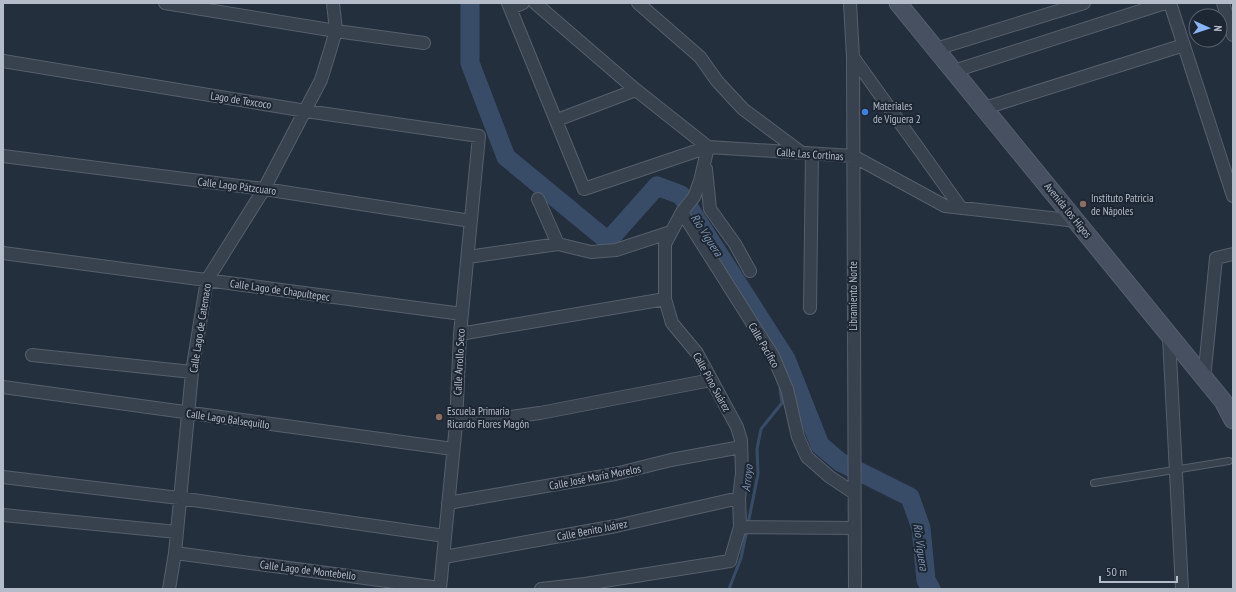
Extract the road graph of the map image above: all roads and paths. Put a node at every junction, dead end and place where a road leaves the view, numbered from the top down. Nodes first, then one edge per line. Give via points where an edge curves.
1 (165, 3) edge
2 (333, 3) edge
3 (523, 3) edge
4 (535, 3) edge
5 (638, 3) edge
6 (850, 3) edge
7 (898, 3) edge
8 (1084, 3) edge
9 (1165, 3) edge
10 (1170, 3) edge
11 (1223, 3) edge
12 (510, 5) edge
13 (336, 31) junction
14 (1233, 35) edge
15 (424, 43) dead end
16 (1184, 46) junction
17 (936, 49) junction
18 (852, 58) junction
19 (3, 61) edge
20 (954, 70) junction
21 (636, 90) junction
22 (985, 108) junction
23 (306, 111) junction
24 (557, 120) junction
25 (479, 136) joint
26 (708, 147) junction
27 (807, 153) junction
28 (3, 156) edge
29 (853, 156) junction
30 (704, 162) junction
31 (264, 189) junction
32 (1233, 196) edge
33 (538, 199) dead end
34 (961, 208) junction
35 (682, 212) junction
36 (471, 221) junction
37 (1077, 221) junction
38 (671, 232) junction
39 (558, 244) junction
40 (3, 253) edge
41 (1233, 254) edge
42 (468, 256) junction
43 (750, 271) dead end
44 (207, 280) junction
45 (665, 299) junction
46 (810, 308) dead end
47 (462, 314) junction
48 (460, 334) junction
49 (1169, 337) junction
50 (32, 355) dead end
51 (192, 372) junction
52 (1204, 379) junction
53 (711, 380) junction
54 (3, 387) edge
55 (188, 414) junction
56 (1233, 420) edge
57 (456, 424) junction
58 (741, 447) junction
59 (453, 449) junction
60 (1229, 461) dead end
61 (1176, 469) junction
62 (3, 477) edge
63 (1094, 483) dead end
64 (854, 493) junction
65 (179, 498) junction
66 (739, 498) junction
67 (448, 503) junction
68 (3, 515) edge
69 (746, 527) junction
70 (854, 528) junction
71 (177, 532) junction
72 (445, 536) junction
73 (175, 553) junction
74 (444, 557) junction
75 (440, 588) edge
76 (169, 589) edge
77 (540, 589) edge
78 (855, 589) edge
79 (1182, 589) edge

1 - 13 street
2 - 13 street, Calle Lago de Catemaco
3 - 12 street
4 - 21 street
5 - 27 street via 700,57 717,81 743,109
6 - 18 street, Libramiento Norte
7 - 17 street, Avenida los Higos
8 - 17 street
9 - 20 street
10 - 16 street
11 - 14 street
12 - 24 street
13 - 15 street
13 - 23 street, Calle Lago de Catemaco via 321,80
16 - 22 street
16 - 32 street
17 - 20 street, Avenida los Higos
18 - 29 street, Libramiento Norte
18 - 34 street
19 - 23 street, Lago de Texcoco
20 - 22 street, Avenida los Higos
21 - 24 street
21 - 26 street
22 - 37 street, Avenida los Higos
23 - 25 street, Lago de Texcoco
23 - 31 street, Calle Lago de Catemaco
24 - 26 street, Calle Las Cortinas via 584,189
25 - 36 street, Calle Arrollo Seco
26 - 27 street, Calle Las Cortinas
26 - 30 street, Calle Pino Suárez
27 - 29 street, Calle Las Cortinas
27 - 46 street
28 - 31 street, Calle Lago Pátzcuaro
29 - 34 street, Calle Las Cortinas via 945,206
29 - 64 street, Libramiento Norte
30 - 35 street, Calle Pino Suárez via 694,197
30 - 43 street via 710,208
31 - 36 street, Calle Lago Pátzcuaro
31 - 44 street, Calle Lago de Catemaco
33 - 39 street
34 - 37 street, Calle Las Cortinas
35 - 38 street, Calle Pino Suárez
35 - 64 street, Calle Pacífico via 773,356 785,385 798,437 807,457
36 - 42 street, Calle Arrollo Seco
37 - 49 street, Avenida los Higos
38 - 39 street via 616,250 591,252
38 - 45 street, Calle Pino Suárez via 665,244
39 - 42 street
40 - 44 street, Calle Lago de Chapultepec
41 - 52 street via 1216,258
42 - 47 street, Calle Arrollo Seco
44 - 47 street, Calle Lago de Chapultepec
44 - 51 street, Calle Lago de Catemaco
45 - 48 street
45 - 53 street, Calle Pino Suárez via 672,323 697,353
47 - 48 street, Calle Arrollo Seco
48 - 57 street, Calle Arrollo Seco
49 - 52 street, Avenida los Higos
49 - 61 street
50 - 51 street
51 - 55 street, Calle Lago de Catemaco
52 - 56 street, Avenida los Higos via 1223,402
53 - 57 street via 540,413
53 - 58 street, Calle Pino Suárez via 737,427
54 - 55 street, Calle Lago Balsequillo
55 - 59 street, Calle Lago Balsequillo
55 - 65 street, Calle Lago de Catemaco
57 - 59 street, Calle Arrollo Seco
58 - 66 street, Calle Pino Suárez via 742,473
58 - 67 street, Calle José María Morelos via 615,474
59 - 67 street, Calle Arrollo Seco
60 - 61 lane
61 - 63 lane
61 - 79 street
62 - 65 street
64 - 70 street, Libramiento Norte
65 - 71 street, Calle Lago de Catemaco
65 - 72 street
66 - 69 street, Calle Pino Suárez
66 - 74 street, Calle Benito Juárez via 616,526
67 - 72 street, Calle Arrollo Seco
68 - 71 street
69 - 70 street
69 - 77 street, Calle Pino Suárez via 730,561
70 - 78 street, Libramiento Norte
71 - 73 street, Calle Lago de Catemaco
72 - 74 street, Calle Arrollo Seco
73 - 75 street, Calle Lago de Montebello
73 - 76 street, Calle Lago de Catemaco
74 - 75 street, Calle Arrollo Seco

